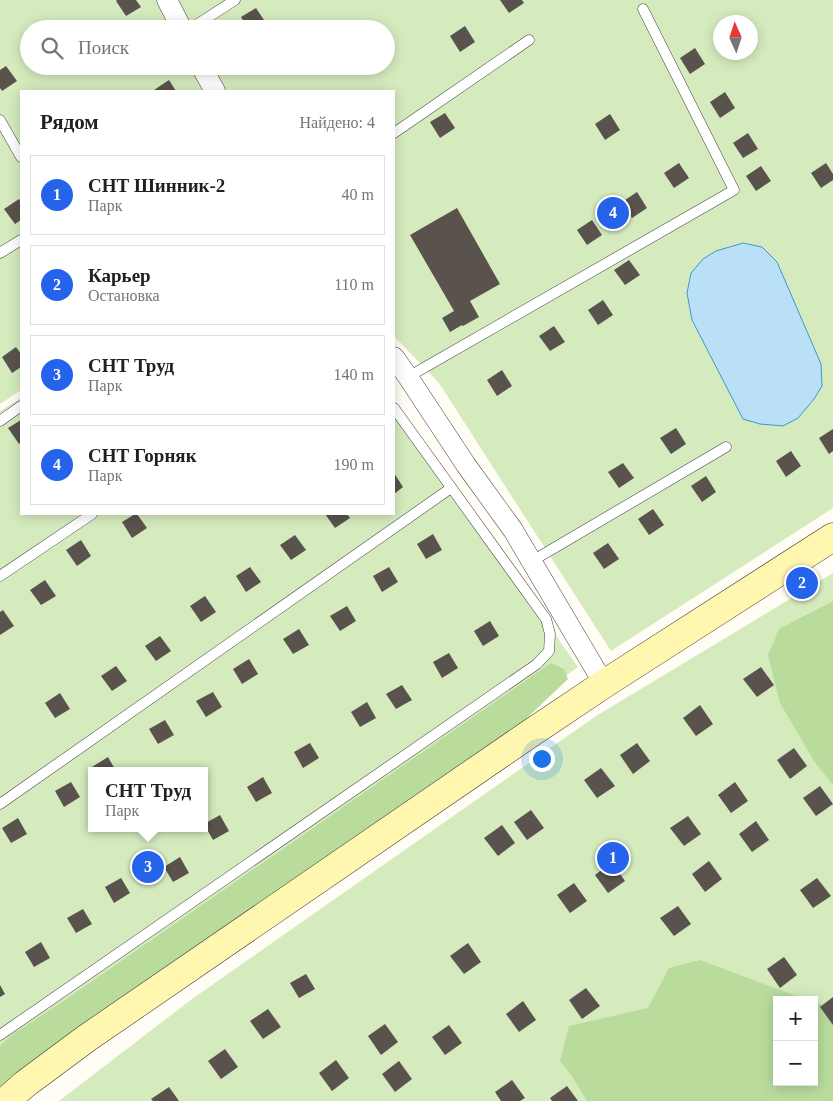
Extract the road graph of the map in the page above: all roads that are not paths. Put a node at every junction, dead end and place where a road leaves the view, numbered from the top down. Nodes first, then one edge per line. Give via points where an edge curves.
1 (167, 0) edge
2 (235, 0) edge
3 (643, 9) dead end
4 (177, 20) edge
5 (204, 20) edge
6 (529, 40) dead end
7 (207, 75) edge
8 (214, 90) edge
9 (0, 120) edge
10 (395, 132) edge
11 (20, 155) edge
12 (20, 241) edge
13 (0, 253) edge
14 (395, 358) edge
15 (408, 377) junction
16 (20, 407) edge
17 (395, 409) edge
18 (0, 421) edge
19 (726, 447) dead end
20 (451, 488) junction
21 (91, 515) edge
22 (833, 537) edge
23 (532, 561) junction
24 (0, 576) edge
25 (604, 684) junction
26 (0, 804) edge
27 (0, 1035) edge
28 (6, 1101) edge

1 - 4 street
2 - 5 lane
3 - 15 lane via 734,190
6 - 10 lane
7 - 8 street
9 - 11 lane
12 - 13 lane
14 - 15 street
15 - 23 street
16 - 18 lane
17 - 20 lane
19 - 23 lane
20 - 26 lane
20 - 27 lane via 546,619 550,634 549,651 538,664
21 - 24 lane
22 - 25 street
23 - 25 street
25 - 28 street via 87,1038

